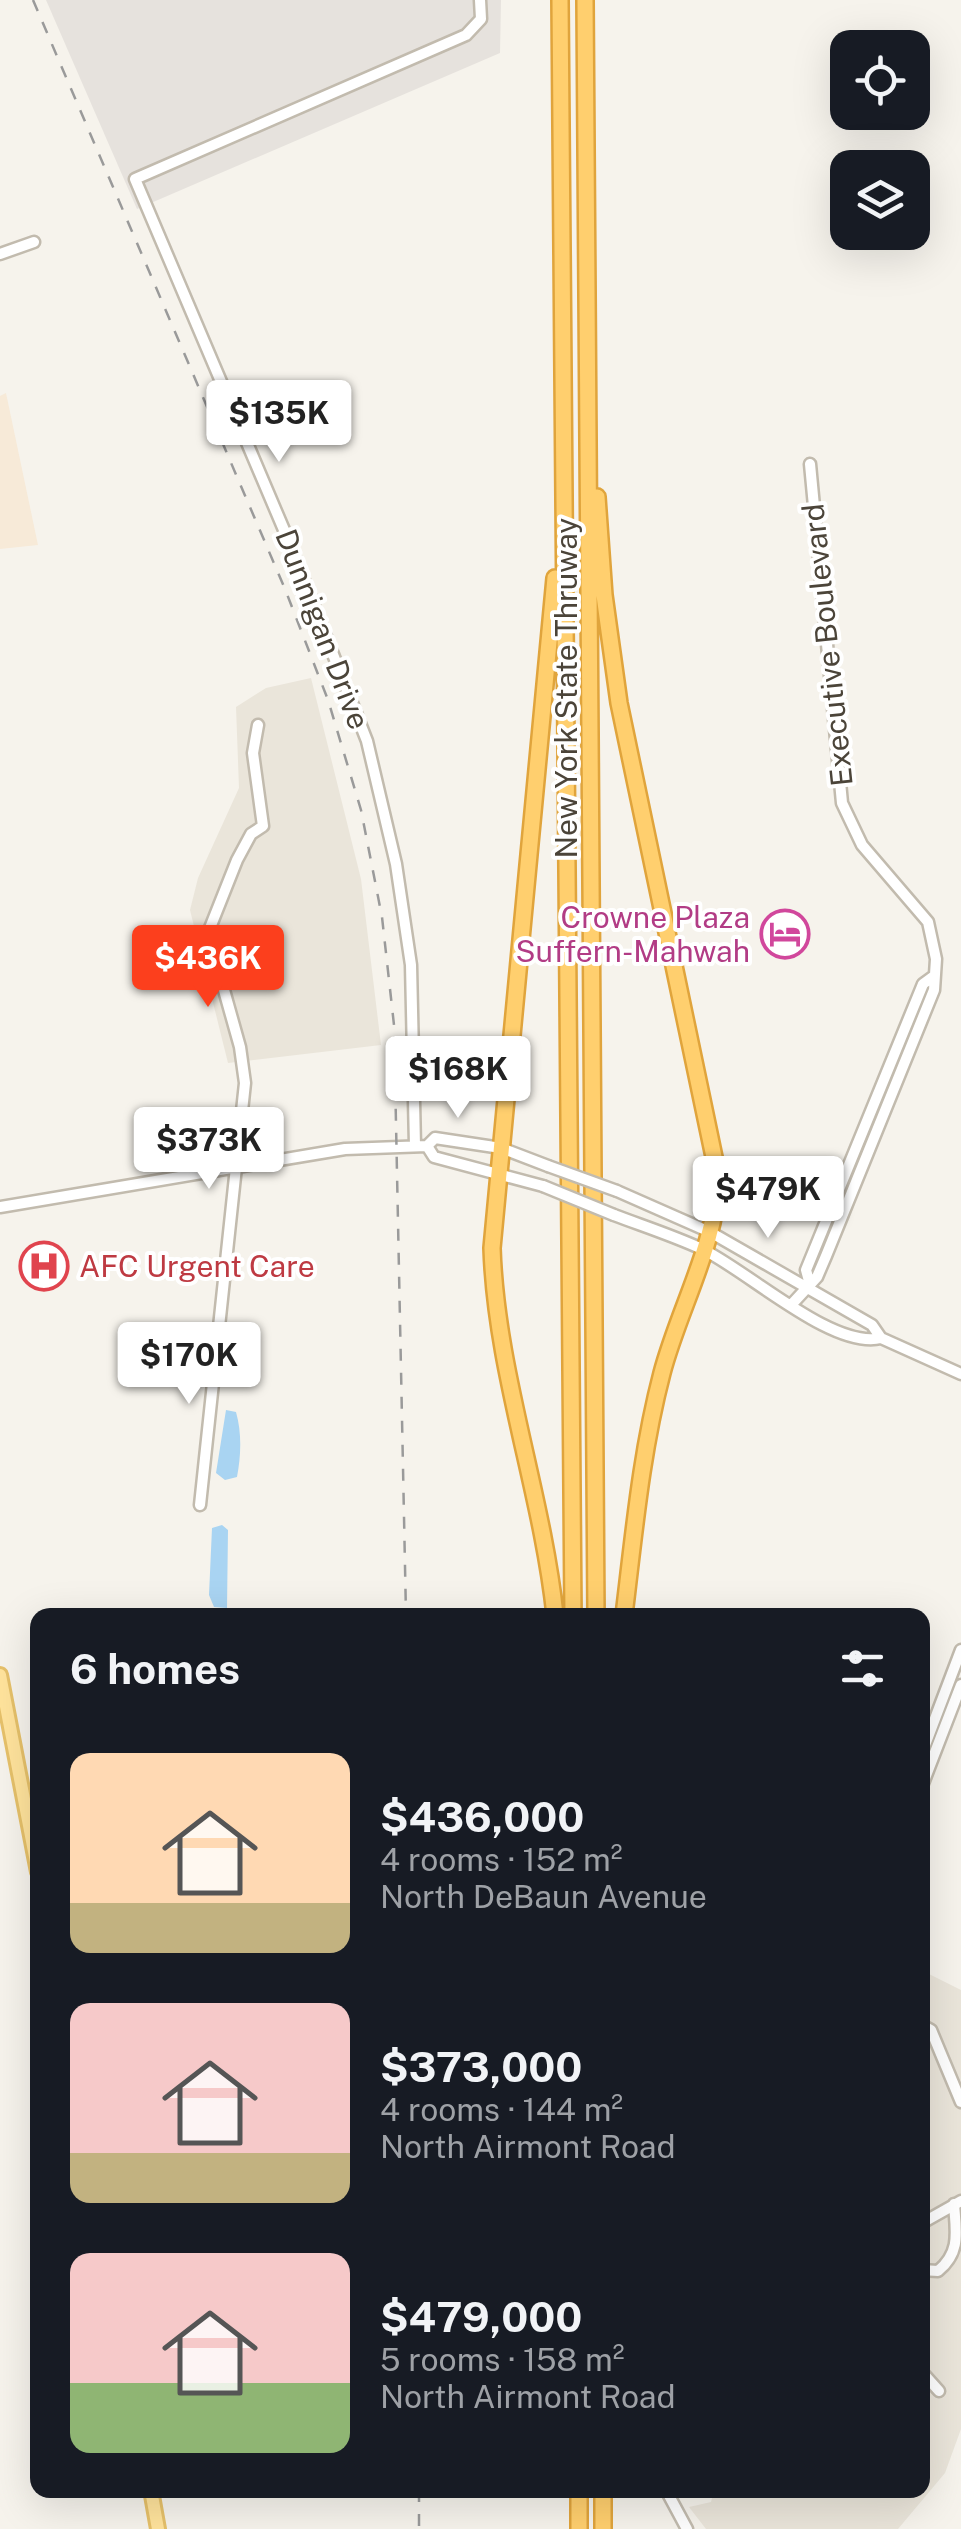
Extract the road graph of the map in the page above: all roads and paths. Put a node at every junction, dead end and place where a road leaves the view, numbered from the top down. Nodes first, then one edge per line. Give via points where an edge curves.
1 (480, 0) edge
2 (560, 0) edge
3 (585, 0) edge
4 (34, 242) dead end
5 (0, 254) edge
6 (586, 308) junction
7 (564, 448) junction
8 (810, 464) dead end
9 (258, 726) dead end
10 (421, 1146) junction
11 (502, 1148) junction
12 (236, 1168) junction
13 (498, 1173) junction
14 (0, 1207) edge
15 (710, 1232) junction
16 (703, 1250) junction
17 (806, 1285) junction
18 (792, 1304) junction
19 (881, 1338) junction
20 (961, 1374) edge
21 (200, 1505) dead end
22 (554, 1608) edge
23 (572, 1608) edge
24 (596, 1608) edge
25 (625, 1608) edge
26 (961, 1650) edge
27 (0, 1674) edge
28 (961, 1685) edge
29 (930, 1733) edge
30 (930, 1759) edge
31 (30, 1830) edge
32 (930, 2029) edge
33 (957, 2085) edge
34 (961, 2102) edge
35 (958, 2203) edge
36 (930, 2219) edge
37 (930, 2270) edge
38 (930, 2380) edge
39 (939, 2390) dead end
40 (152, 2498) edge
41 (579, 2498) edge
42 (603, 2498) edge
43 (670, 2498) edge
44 (158, 2529) edge
45 (579, 2529) edge
46 (603, 2529) edge
47 (687, 2529) edge

1 - 10 street, Dunnigan Drive via 480,19 466,35 136,178 367,741 409,948
2 - 7 highway, New York State Thruway
3 - 6 highway, New York State Thruway
4 - 5 street
6 - 15 highway via 610,650 716,1158
6 - 24 highway, New York State Thruway
7 - 11 highway
7 - 23 highway, New York State Thruway
8 - 17 street, Executive Boulevard via 842,802 862,845 928,922 936,959 934,990 818,1277
9 - 12 street via 253,753 262,826 237,860 208,934 240,1046 244,1084
10 - 11 street via 435,1138
10 - 12 street via 345,1149
10 - 13 street via 434,1158
11 - 13 highway
11 - 15 street, bridge
12 - 14 street
12 - 21 street
13 - 16 street, bridge
13 - 22 highway via 495,1300
15 - 16 highway
15 - 17 street
16 - 18 street
16 - 25 highway via 656,1396
17 - 18 street, Executive Boulevard
17 - 19 street via 872,1325
18 - 19 street via 864,1342
19 - 20 street
26 - 29 street
27 - 31 main road
28 - 30 street
32 - 33 street
33 - 34 street
35 - 36 street
35 - 37 street via 952,2260
38 - 39 street
40 - 44 main road
41 - 45 highway
42 - 46 highway
43 - 47 street

